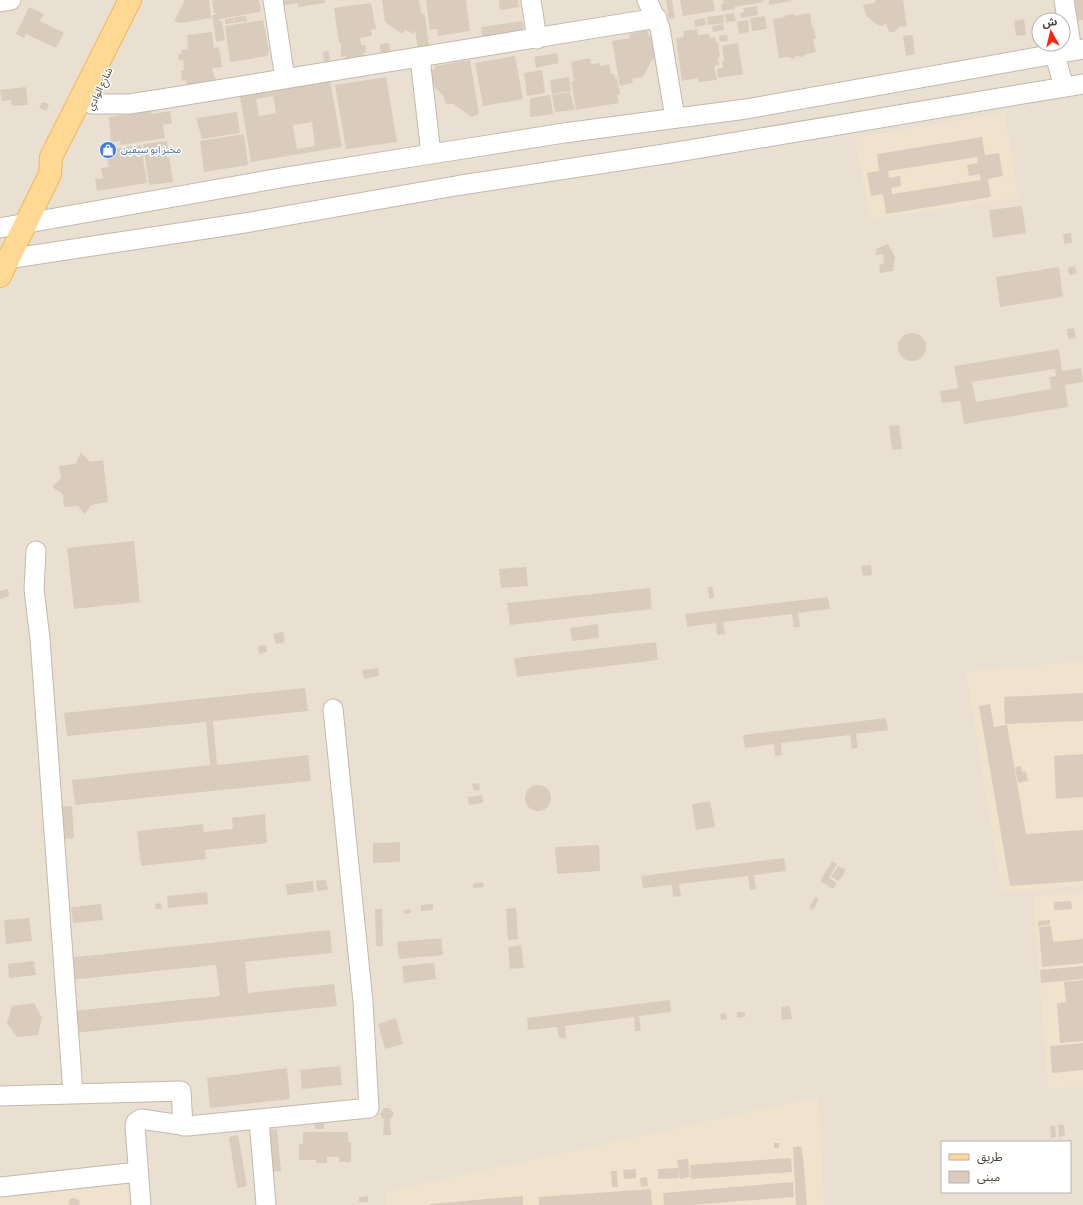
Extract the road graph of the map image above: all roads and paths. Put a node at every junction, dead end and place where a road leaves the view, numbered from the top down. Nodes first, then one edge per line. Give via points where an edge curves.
1 (11, 0) edge
2 (131, 0) edge
3 (273, 0) edge
4 (531, 0) edge
5 (647, 0) edge
6 (1064, 0) edge
7 (0, 2) edge
8 (1065, 12) edge
9 (657, 18) junction
10 (537, 39) junction
11 (1064, 52) edge
12 (1070, 52) edge
13 (420, 58) junction
14 (285, 79) junction
15 (1083, 84) edge
16 (1064, 87) junction
17 (92, 104) junction
18 (675, 118) junction
19 (431, 154) junction
20 (50, 174) junction
21 (25, 225) junction
22 (0, 228) edge
23 (3, 265) edge
24 (36, 551) dead end
25 (333, 709) dead end
26 (73, 1093) junction
27 (0, 1096) edge
28 (259, 1120) junction
29 (183, 1126) junction
30 (138, 1172) junction
31 (0, 1187) edge
32 (141, 1205) edge
33 (266, 1205) edge

1 - 7 street
2 - 17 main road, شارع الوادي
2 - 20 main road, شارع الوادي via 51,157
3 - 14 street
4 - 10 street
5 - 9 street
6 - 8 street
9 - 10 street
9 - 18 street
10 - 13 street
11 - 18 street via 746,109
12 - 16 street
13 - 14 street
13 - 19 street
14 - 17 street via 129,104
15 - 16 street
16 - 23 street via 671,153 461,185
17 - 20 main road, شارع الوادي via 67,159
18 - 19 street
19 - 21 street
20 - 21 main road, شارع الوادي
21 - 22 street
21 - 23 main road, شارع الوادي
24 - 26 street via 34,589 40,639
25 - 28 street via 363,1002 369,1108
26 - 27 street
26 - 29 street via 181,1091
28 - 29 street
28 - 33 street
29 - 30 street via 141,1120 136,1122
30 - 31 street
30 - 32 street

